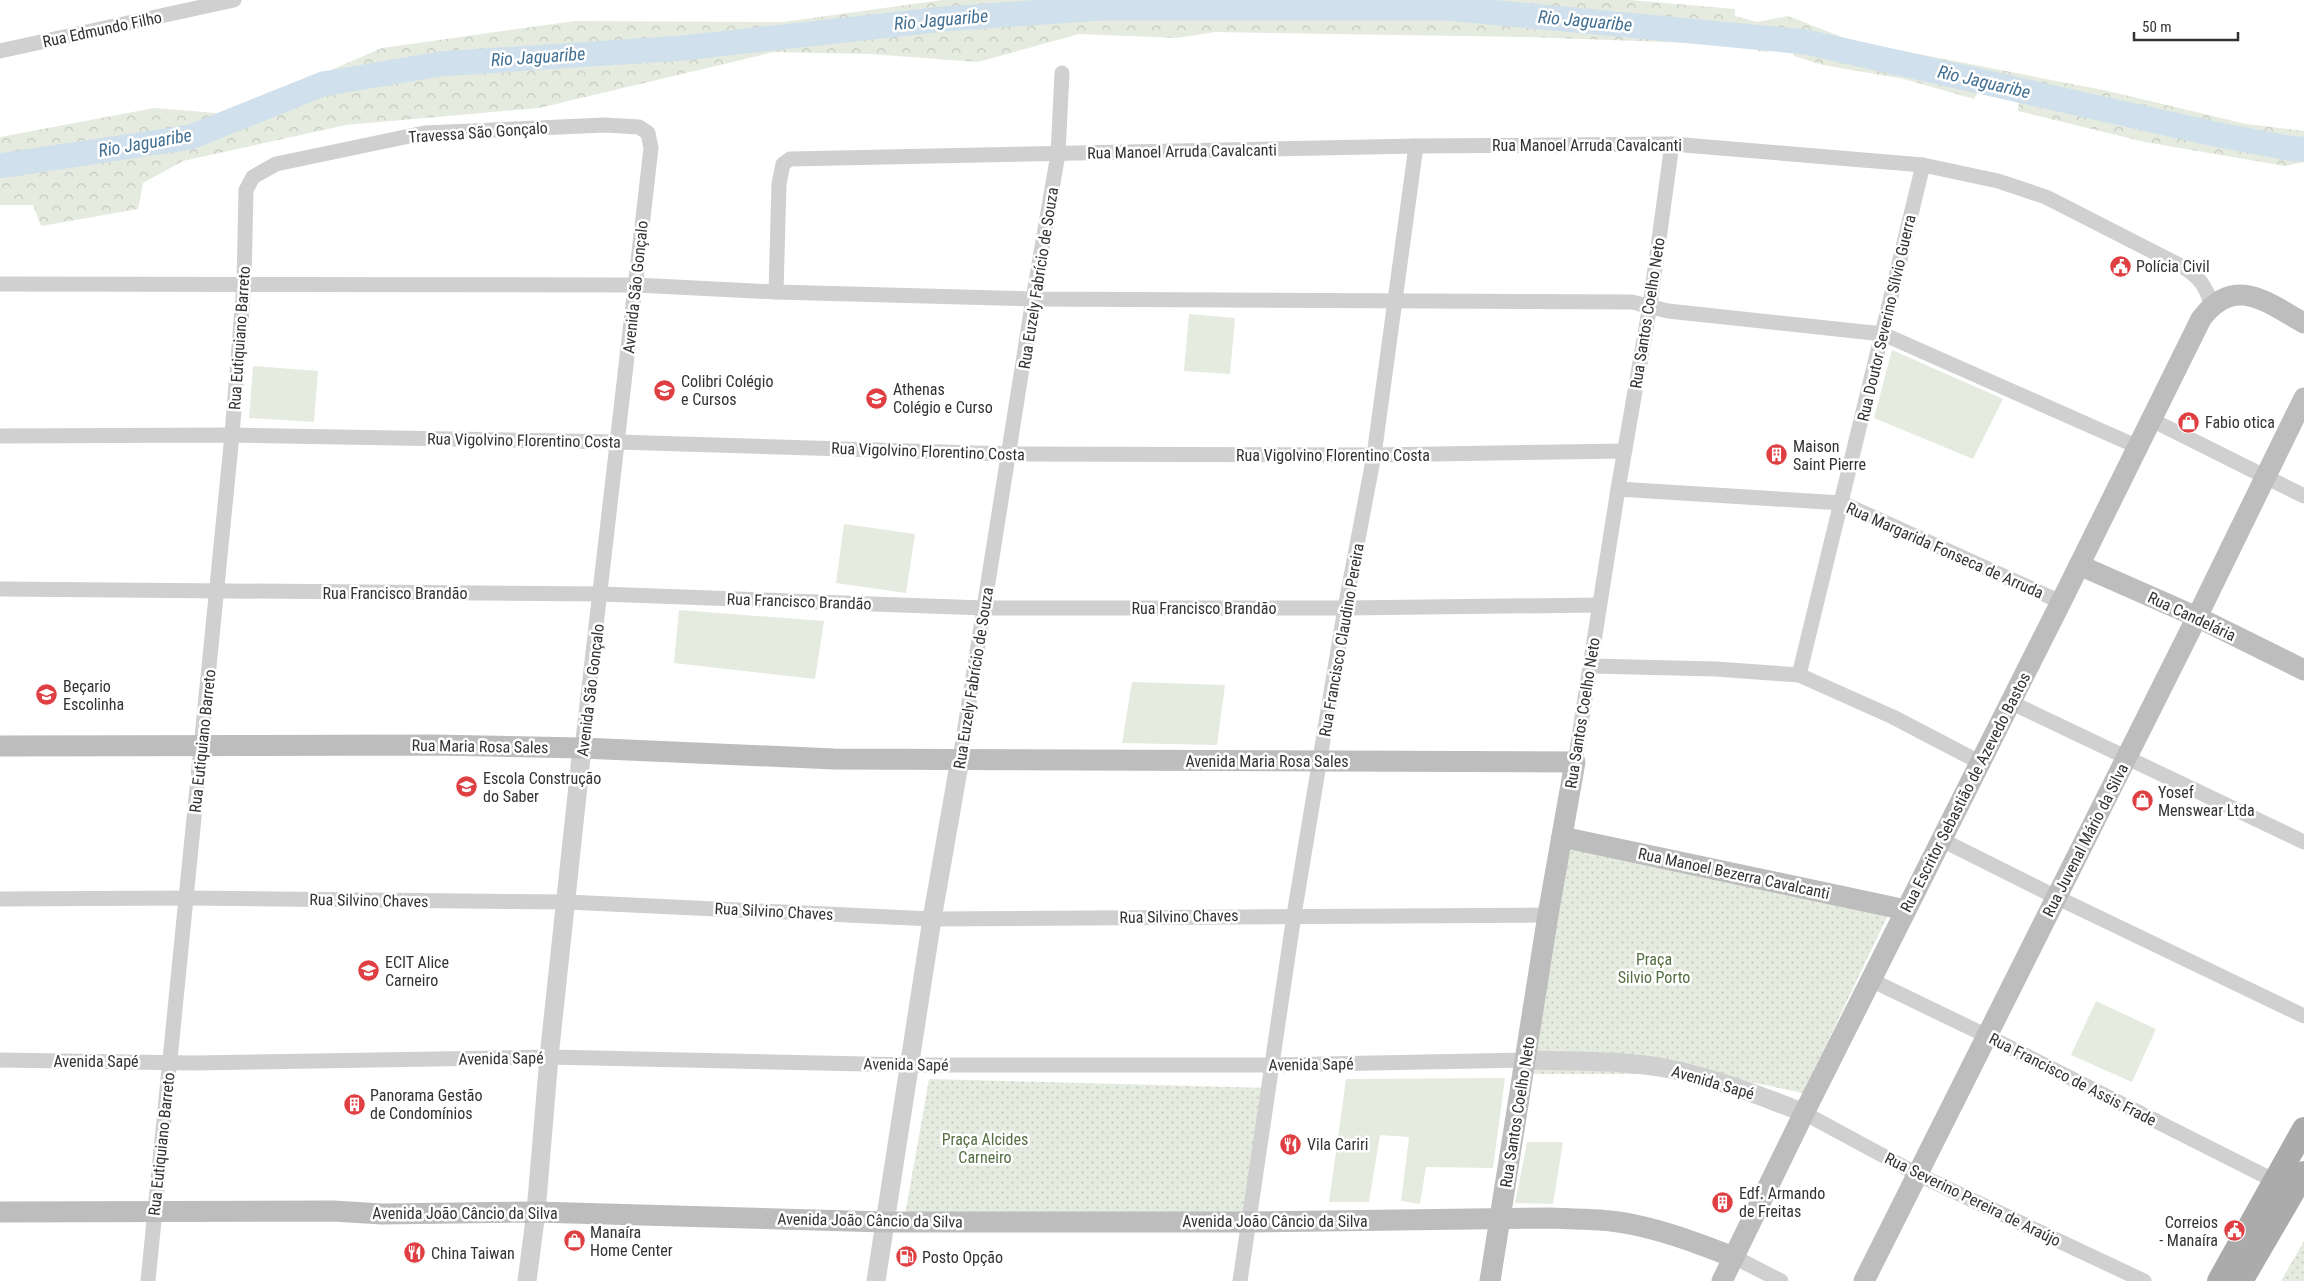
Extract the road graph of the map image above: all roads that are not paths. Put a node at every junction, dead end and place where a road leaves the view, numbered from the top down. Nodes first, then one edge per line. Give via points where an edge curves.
1 (234, 0) edge
2 (0, 51) edge
3 (1062, 73) dead end
4 (1672, 144) junction
5 (1416, 146) junction
6 (1058, 154) junction
7 (649, 158) joint
8 (1923, 165) junction
9 (246, 201) joint
10 (0, 284) edge
11 (244, 284) junction
12 (636, 285) junction
13 (776, 292) junction
14 (1033, 299) junction
15 (1395, 300) junction
16 (2211, 304) junction
17 (1650, 305) junction
18 (2304, 323) edge
19 (1883, 334) junction
20 (2304, 398) edge
21 (2150, 419) junction
22 (232, 435) junction
23 (0, 436) edge
24 (617, 442) junction
25 (2136, 446) junction
26 (1625, 451) junction
27 (1009, 454) junction
28 (1374, 455) junction
29 (2266, 477) junction
30 (1618, 489) junction
31 (2304, 496) edge
32 (1842, 503) junction
33 (2079, 565) junction
34 (0, 589) edge
35 (218, 591) junction
36 (601, 594) junction
37 (2061, 602) junction
38 (1599, 605) junction
39 (984, 608) junction
40 (1345, 608) junction
41 (2196, 618) junction
42 (1591, 666) junction
43 (2304, 670) edge
44 (1799, 675) junction
45 (2010, 702) junction
46 (0, 746) edge
47 (202, 747) junction
48 (582, 748) junction
49 (2126, 758) junction
50 (960, 759) junction
51 (1320, 762) junction
52 (1575, 762) junction
53 (1979, 762) junction
54 (1562, 837) junction
55 (1940, 839) junction
56 (2304, 842) edge
57 (186, 898) junction
58 (2056, 898) junction
59 (0, 899) edge
60 (567, 902) junction
61 (1906, 910) junction
62 (1294, 915) junction
63 (1548, 915) junction
64 (932, 919) junction
65 (1871, 980) junction
66 (2304, 1016) edge
67 (1987, 1036) junction
68 (549, 1057) junction
69 (0, 1060) edge
70 (1526, 1060) junction
71 (170, 1061) junction
72 (911, 1065) junction
73 (1272, 1065) junction
74 (1804, 1113) junction
75 (2304, 1129) edge
76 (2304, 1173) edge
77 (1917, 1174) junction
78 (2275, 1181) junction
79 (0, 1212) edge
80 (154, 1212) junction
81 (536, 1212) junction
82 (1499, 1219) junction
83 (884, 1222) junction
84 (1249, 1222) junction
85 (1734, 1257) junction
86 (148, 1281) edge
87 (527, 1281) edge
88 (876, 1281) edge
89 (1240, 1281) edge
90 (1490, 1281) edge
91 (1722, 1281) edge
92 (1782, 1281) edge
93 (1864, 1281) edge
94 (2144, 1281) edge
95 (2219, 1281) edge
96 (2241, 1281) edge

1 - 2 street, Rua Edmundo Filho
3 - 6 street, Rua Euzely Fabrício de Souza
4 - 5 street, Rua Manoel Arruda Cavalcanti
4 - 8 street, Rua Manoel Arruda Cavalcanti
4 - 17 street, Rua Santos Coelho Neto
5 - 6 street, Rua Manoel Arruda Cavalcanti
5 - 15 street, Rua Francisco Claudino Pereira
6 - 13 street, Rua Manoel Arruda Cavalcanti via 786,160 781,169
6 - 14 street, Rua Euzely Fabrício de Souza
7 - 9 street, Travessa São Gonçalo via 648,133 631,126 424,133 276,164 253,177 246,190
7 - 12 street, Avenida São Gonçalo
8 - 16 street, Rua Manoel Arruda Cavalcanti via 1998,181 2046,198 2195,274 2205,285
8 - 19 street, Rua Doutor Severino Sílvio Guerra
9 - 11 street, Rua Eutiquiano Barreto
10 - 11 street
11 - 12 street
11 - 22 street, Rua Eutiquiano Barreto
12 - 13 street
12 - 24 street, Avenida São Gonçalo
13 - 14 street
14 - 15 street
14 - 27 street, Rua Euzely Fabrício de Souza
15 - 17 street via 1632,302
15 - 28 street, Rua Francisco Claudino Pereira
16 - 18 main road via 2234,294 2250,296
16 - 21 main road, Rua Escritor Sebastião de Azevedo Bastos
17 - 19 street via 1668,311
17 - 26 street, Rua Santos Coelho Neto
19 - 25 street
19 - 32 street, Rua Doutor Severino Sílvio Guerra
20 - 29 main road, Rua Juvenal Mário da Silva
21 - 25 main road, Rua Escritor Sebastião de Azevedo Bastos
21 - 29 street
22 - 23 street, Rua Vigolvino Florentino Costa
22 - 24 street, Rua Vigolvino Florentino Costa
22 - 35 street, Rua Eutiquiano Barreto
24 - 27 street, Rua Vigolvino Florentino Costa
24 - 36 street, Avenida São Gonçalo
25 - 33 main road, Rua Escritor Sebastião de Azevedo Bastos
26 - 28 street, Rua Vigolvino Florentino Costa
26 - 30 street, Rua Santos Coelho Neto
27 - 28 street, Rua Vigolvino Florentino Costa
27 - 39 street, Rua Euzely Fabrício de Souza
28 - 40 street, Rua Francisco Claudino Pereira
29 - 31 street
29 - 41 main road, Rua Juvenal Mário da Silva
30 - 32 street, Rua Margarida Fonseca de Arruda
30 - 38 street, Rua Santos Coelho Neto
32 - 37 street, Rua Margarida Fonseca de Arruda
32 - 44 street, Rua Doutor Severino Sílvio Guerra
33 - 37 main road, Rua Escritor Sebastião de Azevedo Bastos
33 - 41 main road, Rua Candelária
34 - 35 street, Rua Francisco Brandão
35 - 36 street, Rua Francisco Brandão
35 - 47 street, Rua Eutiquiano Barreto
36 - 39 street, Rua Francisco Brandão
36 - 48 street, Avenida São Gonçalo
37 - 45 main road, Rua Escritor Sebastião de Azevedo Bastos
38 - 40 street, Rua Francisco Brandão
38 - 42 street, Rua Santos Coelho Neto
39 - 40 street, Rua Francisco Brandão
39 - 50 street, Rua Euzely Fabrício de Souza
40 - 51 street, Rua Francisco Claudino Pereira
41 - 43 main road, Rua Candelária
41 - 49 main road, Rua Juvenal Mário da Silva
42 - 44 street
42 - 52 street, Rua Santos Coelho Neto
44 - 53 street via 1893,717
45 - 49 street
45 - 53 main road, Rua Escritor Sebastião de Azevedo Bastos
46 - 47 main road, Rua Maria Rosa Sales
47 - 48 main road, Rua Maria Rosa Sales via 433,745
47 - 57 street, Rua Eutiquiano Barreto
48 - 50 main road, Rua Maria Rosa Sales via 834,759
48 - 60 street, Avenida São Gonçalo
49 - 56 street
49 - 58 main road, Rua Juvenal Mário da Silva
50 - 51 main road, Avenida Maria Rosa Sales
50 - 64 street, Rua Euzely Fabrício de Souza
51 - 52 main road, Avenida Maria Rosa Sales
51 - 62 street, Rua Francisco Claudino Pereira
52 - 54 main road, Rua Santos Coelho Neto
53 - 55 main road, Rua Escritor Sebastião de Azevedo Bastos
54 - 61 main road, Rua Manoel Bezerra Cavalcanti
54 - 63 main road, Rua Santos Coelho Neto
55 - 58 street
55 - 61 main road, Rua Escritor Sebastião de Azevedo Bastos
57 - 59 street, Rua Silvino Chaves
57 - 60 street, Rua Silvino Chaves
57 - 71 street, Rua Eutiquiano Barreto
58 - 66 street
58 - 67 main road, Rua Juvenal Mário da Silva
60 - 64 street, Rua Silvino Chaves
60 - 68 street, Avenida São Gonçalo
61 - 65 main road, Rua Escritor Sebastião de Azevedo Bastos
62 - 63 street, Rua Silvino Chaves
62 - 64 street, Rua Silvino Chaves
62 - 73 street, Rua Francisco Claudino Pereira
63 - 70 main road, Rua Santos Coelho Neto
64 - 72 street, Rua Euzely Fabrício de Souza
65 - 67 street, Rua Francisco de Assis Frade
65 - 74 main road, Rua Escritor Sebastião de Azevedo Bastos
67 - 77 main road, Rua Juvenal Mário da Silva
67 - 78 street, Rua Francisco de Assis Frade
68 - 71 street, Avenida Sapé
68 - 72 street, Avenida Sapé
68 - 81 street, Avenida São Gonçalo
69 - 71 street, Avenida Sapé
70 - 73 street, Avenida Sapé
70 - 74 street, Avenida Sapé via 1669,1069 1722,1082
70 - 82 main road, Rua Santos Coelho Neto
71 - 80 street, Rua Eutiquiano Barreto
72 - 73 street, Avenida Sapé
72 - 83 street, Rua Euzely Fabrício de Souza
73 - 84 street, Rua Francisco Claudino Pereira
74 - 77 street, Rua Severino Pereira de Araújo
74 - 85 main road, Rua Escritor Sebastião de Azevedo Bastos
75 - 78 main road
76 - 96 main road
77 - 93 main road, Rua Juvenal Mário da Silva
77 - 94 street, Rua Severino Pereira de Araújo
78 - 95 main road
79 - 80 main road, Avenida João Câncio da Silva
80 - 81 main road, Avenida João Câncio da Silva
80 - 86 street, Rua Eutiquiano Barreto
81 - 83 main road, Avenida João Câncio da Silva
81 - 87 street, Avenida São Gonçalo
82 - 84 main road, Avenida João Câncio da Silva
82 - 85 main road, Avenida João Câncio da Silva via 1551,1218 1634,1224
82 - 90 main road, Rua Santos Coelho Neto
83 - 84 main road, Avenida João Câncio da Silva
83 - 88 street, Rua Euzely Fabrício de Souza
84 - 89 street, Rua Francisco Claudino Pereira
85 - 91 main road, Rua Escritor Sebastião de Azevedo Bastos
85 - 92 street

